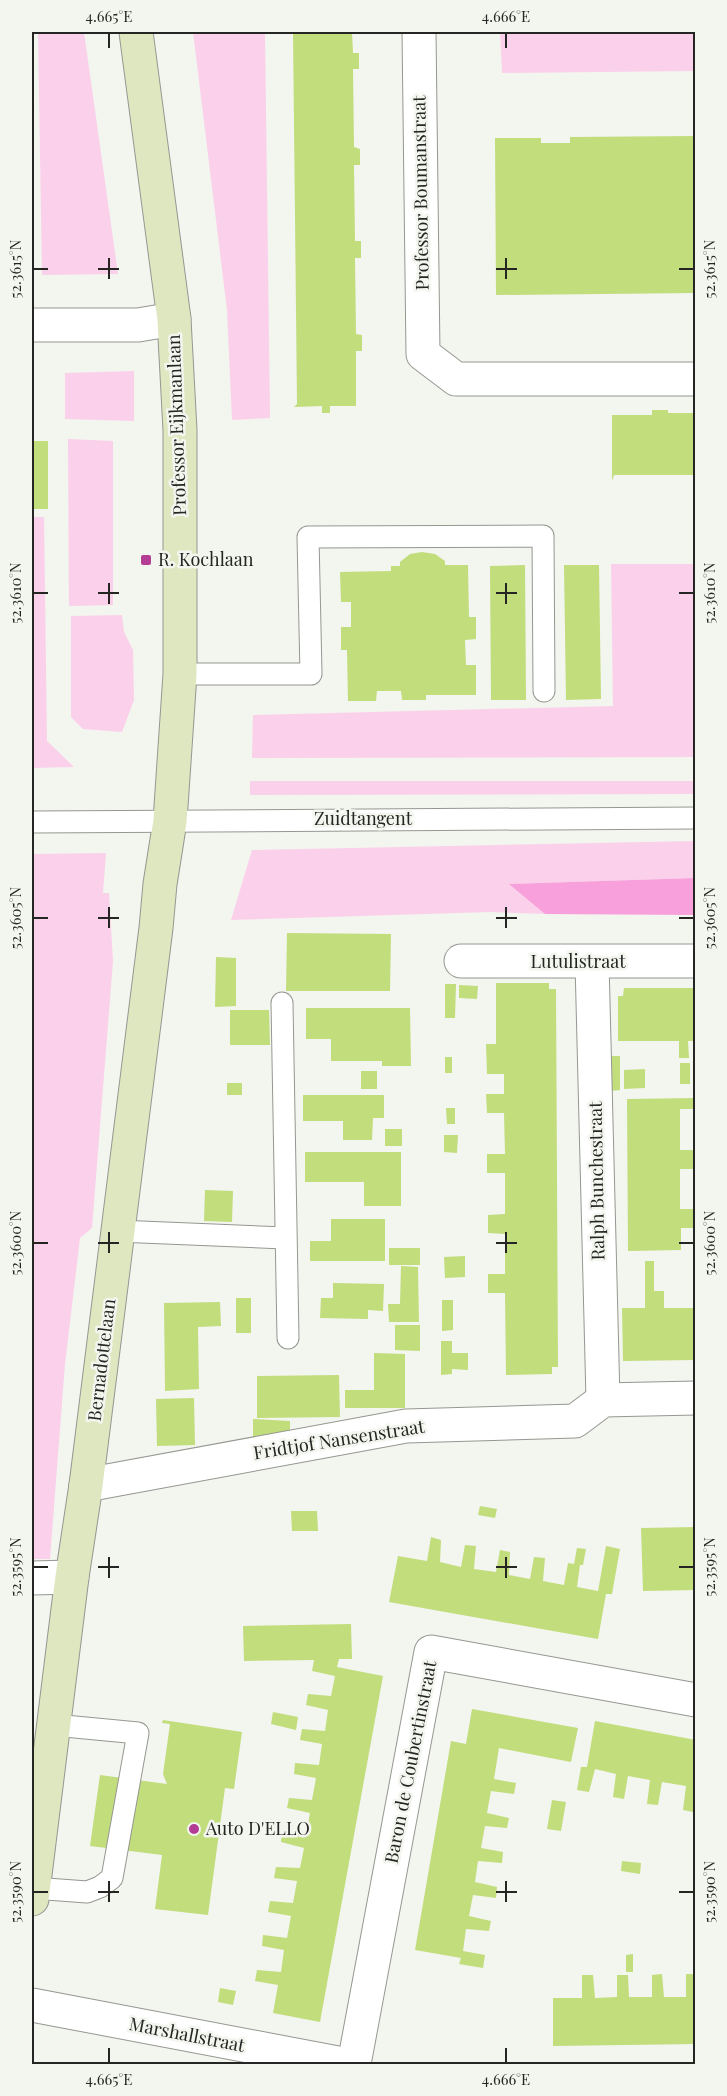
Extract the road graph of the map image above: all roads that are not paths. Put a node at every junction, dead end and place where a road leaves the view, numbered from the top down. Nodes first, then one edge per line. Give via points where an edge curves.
1 (136, 32) edge
2 (420, 32) edge
3 (174, 319) junction
4 (32, 325) edge
5 (696, 379) edge
6 (180, 675) junction
7 (544, 691) dead end
8 (696, 818) edge
9 (170, 820) junction
10 (32, 822) edge
11 (460, 961) dead end
12 (696, 961) edge
13 (592, 962) junction
14 (282, 1003) dead end
15 (117, 1231) junction
16 (285, 1238) junction
17 (288, 1338) dead end
18 (696, 1398) edge
19 (603, 1400) junction
20 (86, 1485) junction
21 (72, 1577) junction
22 (32, 1578) edge
23 (696, 1700) edge
24 (54, 1725) junction
25 (32, 1893) edge
26 (32, 2005) edge
27 (343, 2064) edge
28 (354, 2064) edge

1 - 3 street, Professor Eijkmanlaan
2 - 5 street, Professor Boumanstraat via 423,354 456,379
3 - 4 street via 138,325
3 - 6 street, Professor Eijkmanlaan via 180,430
6 - 7 lane via 311,675 308,537 543,536
6 - 9 street, Professor Eijkmanlaan
8 - 9 lane, Zuidtangent
9 - 10 lane, Zuidtangent
9 - 15 street, Bernadottelaan
11 - 13 street, Lutulistraat
12 - 13 street, Lutulistraat
13 - 19 street, Ralph Bunchestraat
14 - 16 lane
15 - 16 lane
15 - 20 street, Bernadottelaan
16 - 17 lane
18 - 19 street
19 - 20 street, Fridtjof Nansenstraat via 575,1421 406,1426
20 - 21 street, Bernadottelaan
21 - 22 street
21 - 24 street, Bernadottelaan
23 - 28 street, Baron de Coubertinstraat via 431,1652
24 - 25 street, Bernadottelaan
24 - 25 lane via 138,1733 112,1878 87,1892
26 - 27 street, Marshallstraat

